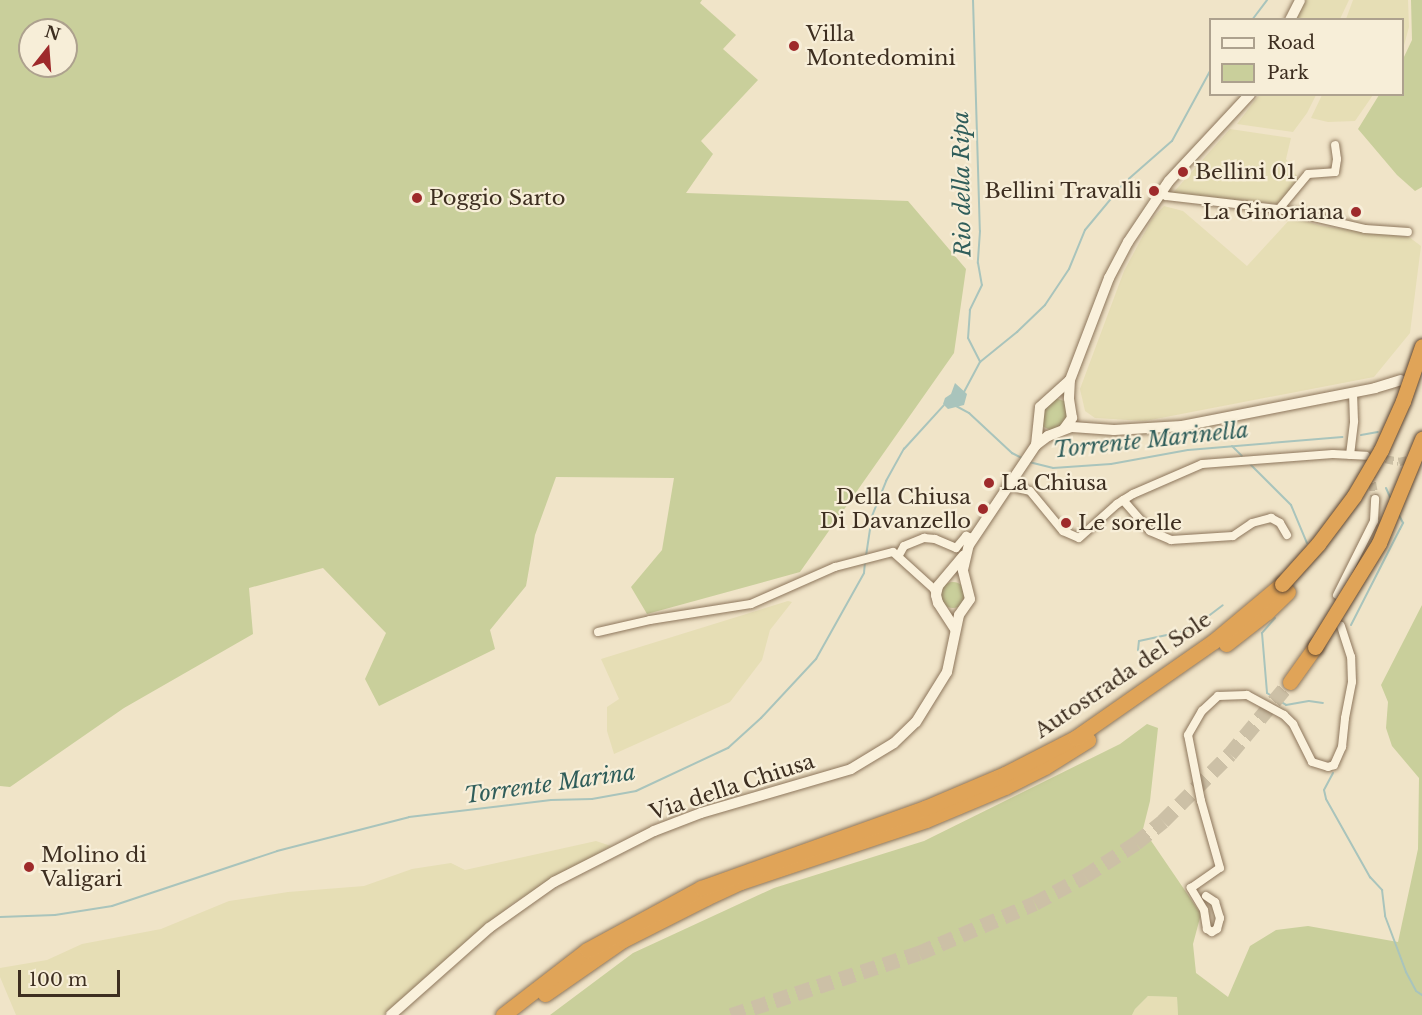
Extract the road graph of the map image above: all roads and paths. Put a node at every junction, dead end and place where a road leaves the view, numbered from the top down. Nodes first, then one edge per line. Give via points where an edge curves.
1 (1300, 0) edge
2 (1291, 18) edge
3 (1249, 96) edge
4 (1335, 146) dead end
5 (1161, 191) junction
6 (1280, 209) junction
7 (1408, 232) dead end
8 (1422, 346) edge
9 (1422, 376) edge
10 (1070, 380) junction
11 (1401, 380) dead end
12 (1353, 392) junction
13 (1050, 399) junction
14 (1071, 410) junction
15 (1039, 420) junction
16 (1094, 429) junction
17 (1060, 430) junction
18 (1422, 439) edge
19 (1034, 448) junction
20 (1350, 454) junction
21 (1366, 456) tunnel mouth
22 (1011, 482) junction
23 (1376, 499) tunnel mouth
24 (1123, 500) junction
25 (1287, 535) dead end
26 (973, 538) junction
27 (966, 554) junction
28 (899, 555) junction
29 (943, 581) junction
30 (927, 582) junction
31 (966, 583) junction
32 (1285, 588) junction
33 (936, 595) junction
34 (1337, 595) dead end
35 (945, 609) junction
36 (962, 610) junction
37 (1341, 626) dead end
38 (955, 629) junction
39 (598, 632) dead end
40 (1290, 682) tunnel mouth
41 (1206, 896) dead end
42 (620, 936) junction
43 (391, 1015) edge
44 (503, 1015) edge
45 (519, 1015) edge

1 - 2 main road
3 - 5 main road
4 - 6 street via 1335,172 1308,174
5 - 6 street via 1166,196
5 - 10 main road via 1117,260
6 - 7 street via 1365,229
8 - 32 highway, Autostrada del Sole, bridge via 1381,450 1354,496
9 - 32 highway, Autostrada del Sole via 1391,452 1360,504 1326,550
10 - 13 main road, Via della Chiusa
10 - 14 main road
11 - 12 main road
12 - 16 main road via 1182,426
12 - 20 street
13 - 14 main road via 1063,400
13 - 15 main road, Via della Chiusa via 1040,407
14 - 16 main road
14 - 17 main road, Via della Chiusa via 1070,423
15 - 17 main road via 1044,427
15 - 19 main road, Via della Chiusa
16 - 17 main road
17 - 19 main road, Via della Chiusa
18 - 40 highway, bridge via 1379,543
19 - 22 main road, Via della Chiusa
20 - 21 street
20 - 24 street via 1202,464
22 - 24 street via 1030,491 1064,531 1079,538
22 - 26 main road, Via della Chiusa
23 - 34 street via 1376,515 1370,530
24 - 25 street via 1150,531 1171,540 1233,536 1252,523 1271,518 1280,523
26 - 27 main road, Via della Chiusa
26 - 28 street via 966,536 956,548 935,538 924,538 904,546
27 - 29 main road, Via della Chiusa
27 - 31 main road, Via della Chiusa
28 - 30 street
28 - 39 street via 888,552 846,563 751,604
29 - 30 street
29 - 31 main road via 958,578
29 - 33 main road, Via della Chiusa
30 - 33 street
31 - 36 main road, Via della Chiusa via 970,599
32 - 42 highway, Autostrada del Sole via 1065,743 925,808 701,888
33 - 35 main road
35 - 36 main road
35 - 38 main road
36 - 38 main road, Via della Chiusa
37 - 41 street via 1351,657 1352,682 1342,747 1334,765 1312,762 1293,724 1247,695 1218,696 1202,711 1188,735 1204,815 1220,868 1191,888 1204,910 1207,929 1212,932 1219,926 1220,918 1215,902
38 - 43 main road, Via della Chiusa via 946,672 930,704 911,728 881,753 851,769 701,813 654,831 564,877 489,928
42 - 44 highway, Autostrada del Sole via 563,968
42 - 45 highway, Autostrada del Sole

